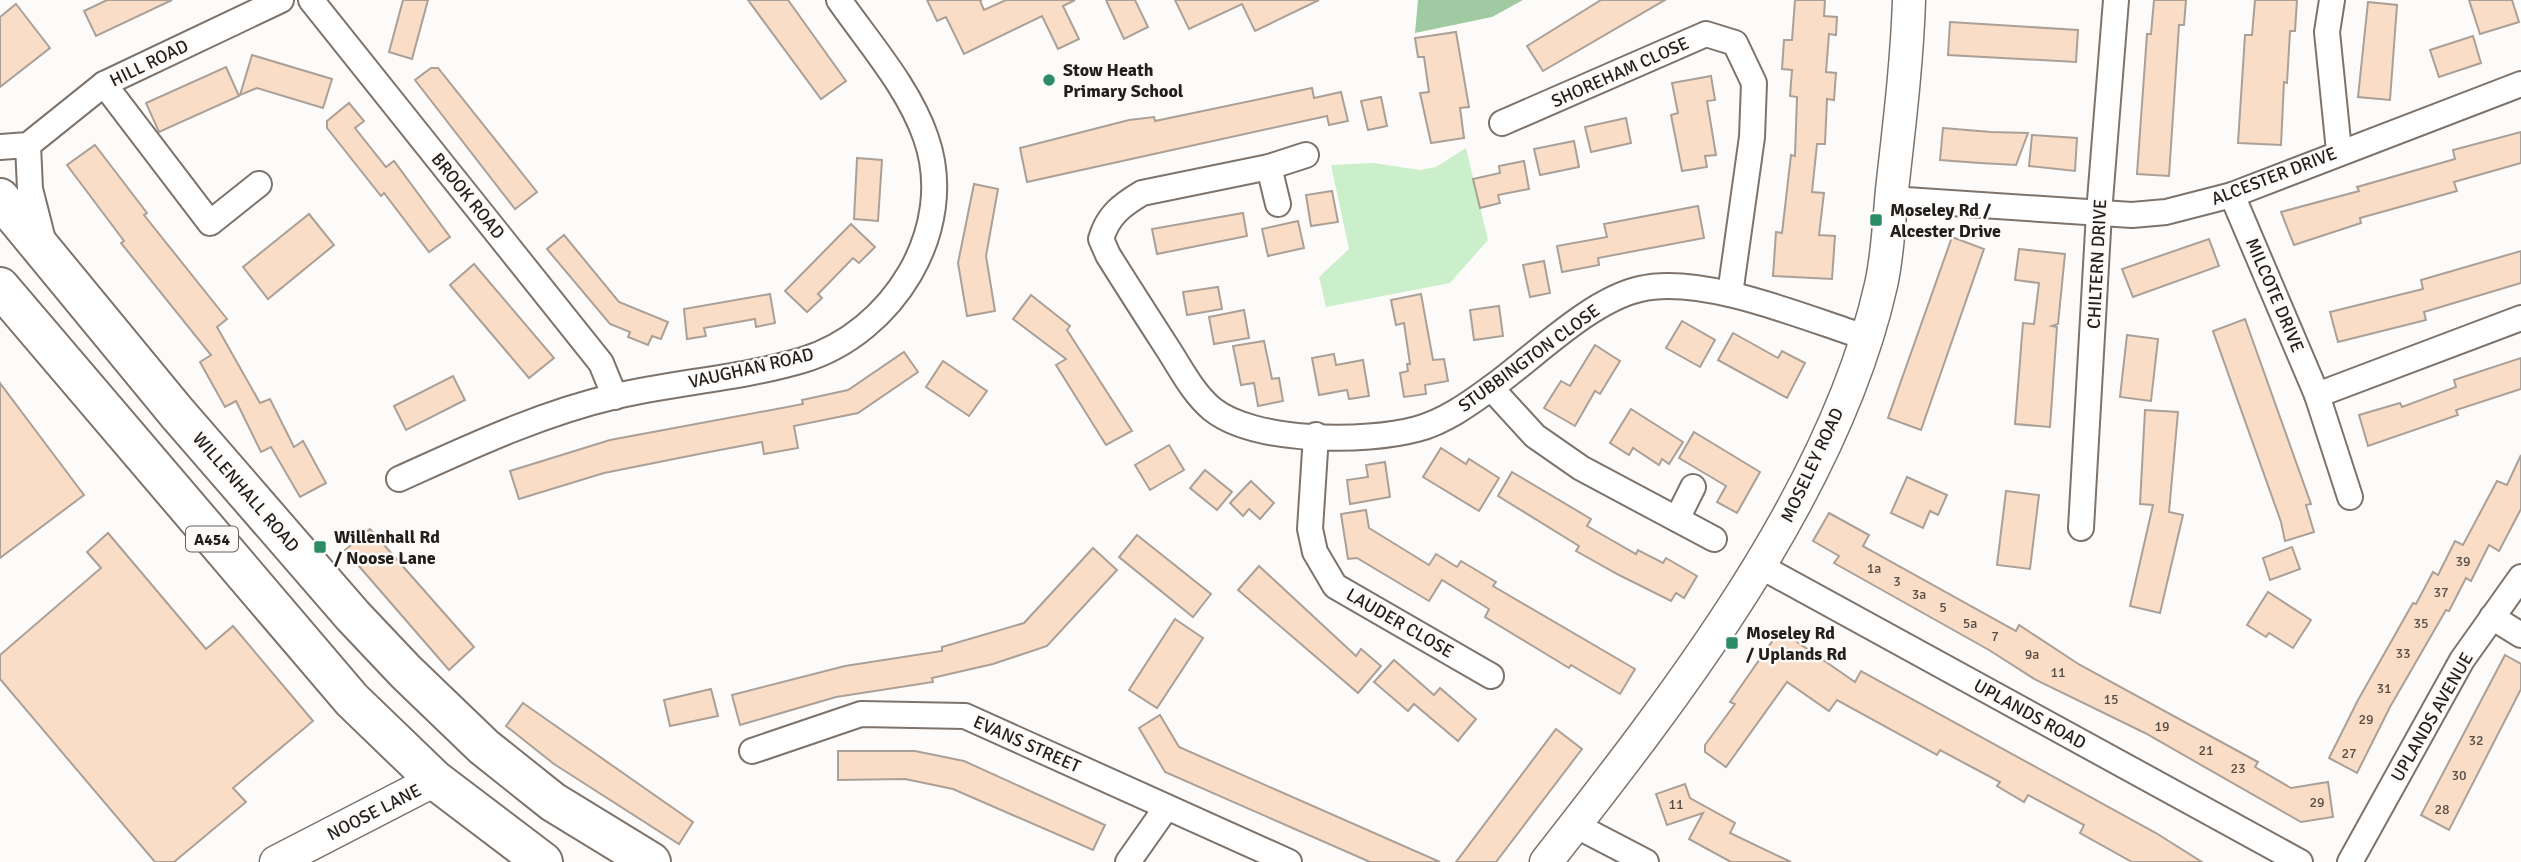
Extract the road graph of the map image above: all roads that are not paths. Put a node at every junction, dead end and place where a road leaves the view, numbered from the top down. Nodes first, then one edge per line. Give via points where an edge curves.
1 (281, 0) edge
2 (312, 0) edge
3 (839, 0) edge
4 (1909, 0) edge
5 (2116, 0) edge
6 (2332, 0) edge
7 (104, 84) junction
8 (2521, 84) edge
9 (1502, 123) dead end
10 (28, 145) junction
11 (0, 147) edge
12 (2339, 151) junction
13 (1306, 155) dead end
14 (1269, 167) junction
15 (259, 184) dead end
16 (2232, 195) junction
17 (0, 198) edge
18 (1891, 199) junction
19 (1278, 204) dead end
20 (2099, 213) junction
21 (46, 251) junction
22 (0, 287) edge
23 (1730, 295) junction
24 (2521, 318) edge
25 (1865, 337) junction
26 (1491, 388) junction
27 (2317, 395) junction
28 (615, 397) junction
29 (1316, 435) junction
30 (399, 479) dead end
31 (1693, 487) dead end
32 (2350, 497) dead end
33 (1677, 519) junction
34 (2081, 528) dead end
35 (1714, 539) dead end
36 (1760, 566) junction
37 (2521, 577) edge
38 (2492, 617) junction
39 (2521, 635) edge
40 (1491, 676) dead end
41 (752, 751) dead end
42 (435, 780) junction
43 (1166, 808) junction
44 (1575, 825) junction
45 (276, 862) edge
46 (543, 862) edge
47 (651, 862) edge
48 (1128, 862) edge
49 (1289, 862) edge
50 (1546, 862) edge
51 (1646, 862) edge
52 (2300, 862) edge
53 (2350, 862) edge

1 - 7 street, HILL ROAD
2 - 28 street, BROOK ROAD via 601,363
3 - 28 street, VAUGHAN ROAD via 913,107 927,140 933,208 908,278 882,313 804,360
4 - 18 street, MOSELEY ROAD
5 - 20 street, CHILTERN DRIVE
6 - 12 street via 2328,32
7 - 10 street, HILL ROAD
7 - 15 street via 210,223
8 - 12 street, ALCESTER DRIVE
9 - 23 street, SHOREHAM CLOSE via 1706,34 1735,43 1754,83 1752,138
10 - 11 street
10 - 21 street via 30,189
12 - 16 street, ALCESTER DRIVE
13 - 14 street, STUBBINGTON CLOSE
14 - 19 street
14 - 29 street, STUBBINGTON CLOSE via 1142,193 1109,219 1101,239 1185,377 1211,408 1260,432
16 - 20 street, ALCESTER DRIVE via 2166,212
16 - 27 street, MILCOTE DRIVE
17 - 21 highway, WILLENHALL ROAD
18 - 20 street, ALCESTER DRIVE
18 - 25 street, MOSELEY ROAD via 1881,285
20 - 34 street, CHILTERN DRIVE
21 - 47 highway, WILLENHALL ROAD via 177,413 407,672 484,747 553,802
22 - 42 highway, A454 via 352,700
23 - 25 street, STUBBINGTON CLOSE
23 - 26 street, STUBBINGTON CLOSE via 1659,286 1615,297
24 - 27 street
25 - 36 street, MOSELEY ROAD via 1822,449
26 - 29 street, STUBBINGTON CLOSE via 1446,418 1419,429 1381,437
26 - 33 street via 1535,436 1581,468
27 - 32 street, MILCOTE DRIVE
28 - 30 street, VAUGHAN ROAD via 509,428
29 - 40 street, LAUDER CLOSE via 1310,529 1315,552 1335,586
31 - 33 street
33 - 35 street
36 - 44 street, MOSELEY ROAD
36 - 52 street, UPLANDS ROAD
37 - 38 street, UPLANDS AVENUE
38 - 39 street
38 - 53 street, UPLANDS AVENUE via 2462,660
41 - 43 street, EVANS STREET via 860,715 965,716
42 - 45 street, NOOSE LANE
42 - 46 highway, A454
43 - 48 street
43 - 49 street, EVANS STREET
44 - 50 street, MOSELEY ROAD
44 - 51 street

